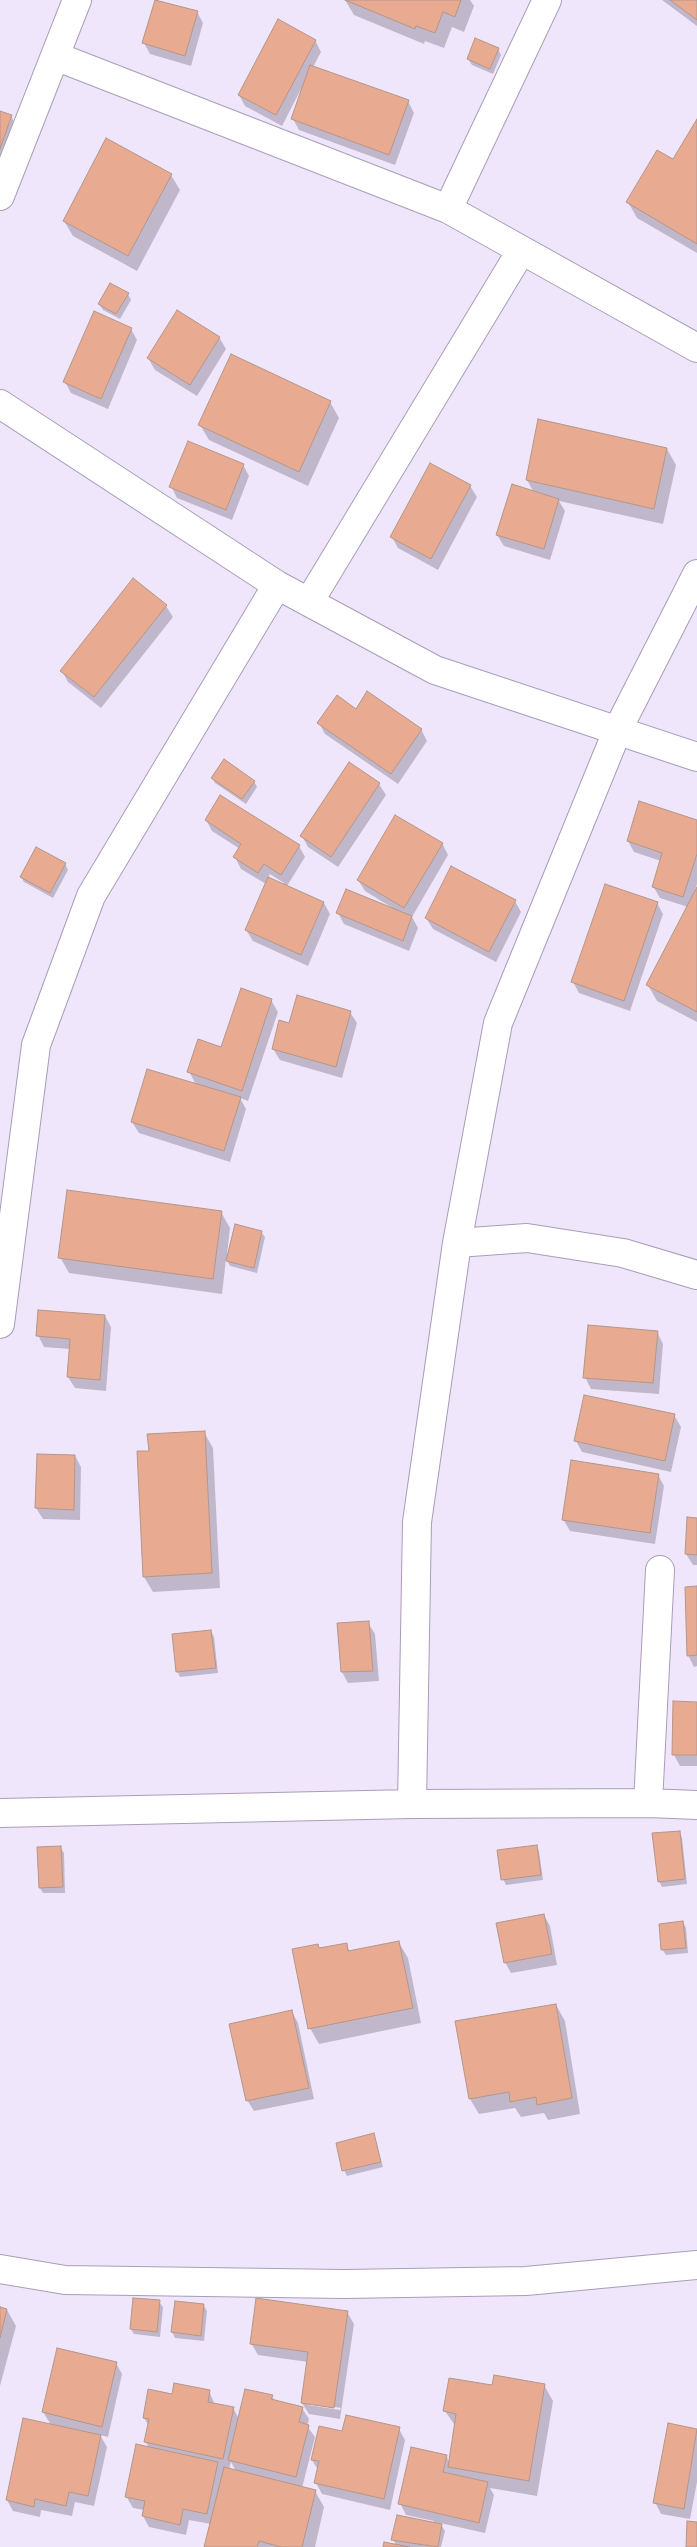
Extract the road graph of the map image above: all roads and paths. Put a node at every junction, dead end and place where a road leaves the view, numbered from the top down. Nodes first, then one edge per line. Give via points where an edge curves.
1 (547, 0) edge
2 (71, 2) edge
3 (55, 56) junction
4 (0, 196) edge
5 (448, 209) junction
6 (521, 252) junction
7 (697, 348) edge
8 (0, 404) edge
9 (697, 574) edge
10 (277, 585) junction
11 (309, 602) junction
12 (618, 729) junction
13 (697, 757) edge
14 (457, 1243) junction
15 (697, 1275) edge
16 (2, 1286) edge
17 (0, 1324) edge
18 (660, 1570) dead end
19 (648, 1803) junction
20 (412, 1804) junction
21 (697, 1805) edge
22 (0, 1813) edge
23 (697, 2265) edge
24 (0, 2269) edge

1 - 5 street
2 - 3 street
3 - 4 street
3 - 5 street
5 - 6 street
6 - 7 street
6 - 11 street
8 - 10 street
9 - 12 street
10 - 11 street
10 - 16 street via 91,896 36,1045
11 - 12 street via 435,670
12 - 13 street
12 - 14 street via 498,1023
14 - 15 street via 527,1238 623,1253
14 - 20 street via 417,1522
16 - 17 street
18 - 19 street
19 - 20 street
19 - 21 street
20 - 22 street
23 - 24 street via 526,2281 344,2284 65,2280

